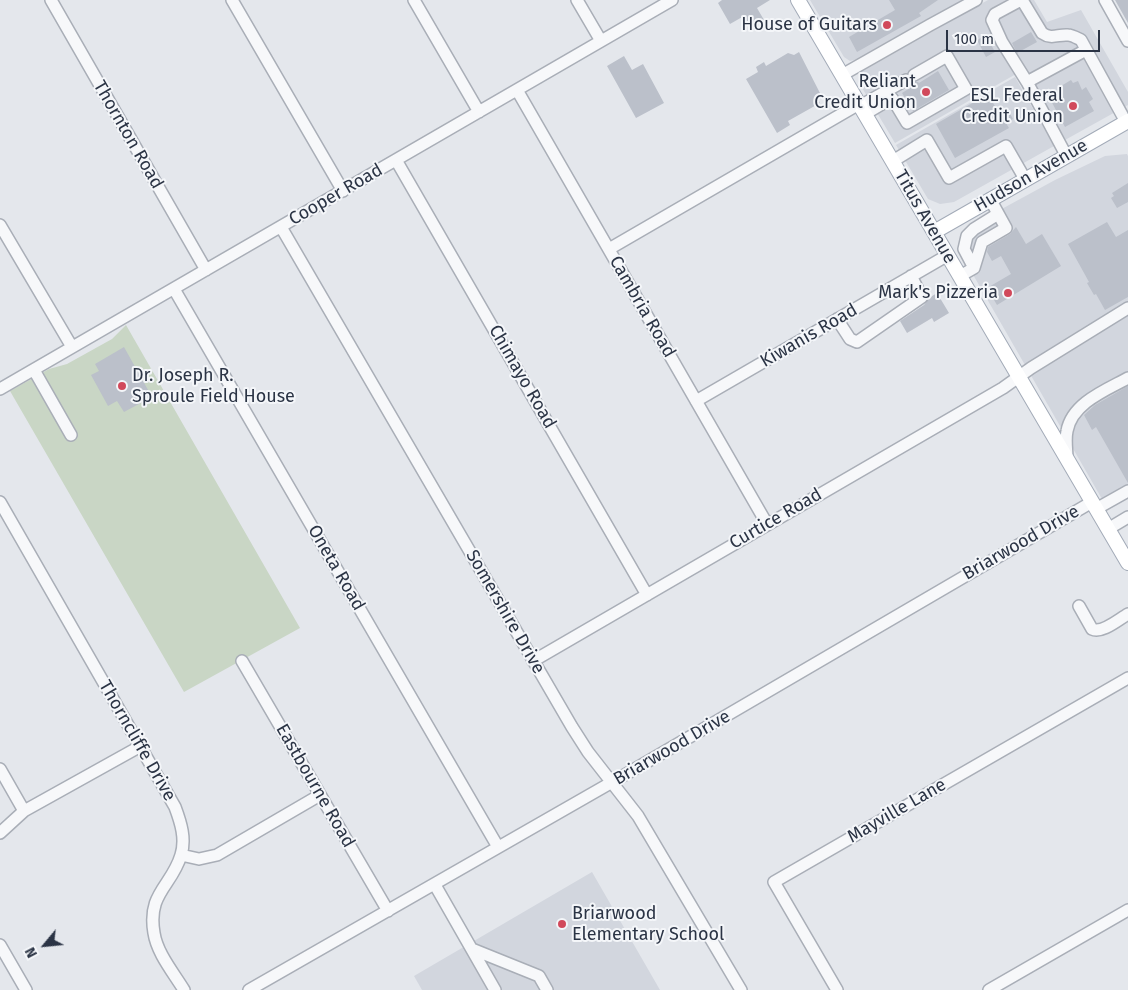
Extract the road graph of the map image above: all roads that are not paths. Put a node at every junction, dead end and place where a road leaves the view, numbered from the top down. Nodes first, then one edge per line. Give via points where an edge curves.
1 (51, 0) edge
2 (232, 0) edge
3 (414, 0) edge
4 (577, 0) edge
5 (672, 0) edge
6 (798, 0) edge
7 (976, 0) edge
8 (1022, 0) edge
9 (1105, 0) edge
10 (601, 41) junction
11 (1128, 41) edge
12 (1086, 50) junction
13 (842, 75) junction
14 (1027, 82) junction
15 (517, 90) junction
16 (861, 108) junction
17 (479, 112) junction
18 (1126, 125) edge
19 (1066, 155) junction
20 (396, 160) junction
21 (893, 161) junction
22 (1025, 179) junction
23 (343, 191) junction
24 (990, 199) junction
25 (998, 214) junction
26 (0, 225) edge
27 (281, 227) junction
28 (974, 229) junction
29 (934, 232) junction
30 (982, 242) junction
31 (609, 249) junction
32 (948, 255) junction
33 (974, 268) junction
34 (206, 270) junction
35 (911, 276) junction
36 (960, 276) junction
37 (174, 289) junction
38 (1128, 308) edge
39 (837, 319) junction
40 (72, 347) junction
41 (34, 370) junction
42 (1019, 376) junction
43 (1128, 378) edge
44 (0, 389) edge
45 (696, 401) junction
46 (72, 435) dead end
47 (1067, 459) junction
48 (1128, 491) edge
49 (0, 502) edge
50 (1094, 505) junction
51 (1128, 518) edge
52 (768, 524) junction
53 (1108, 529) junction
54 (1128, 563) edge
55 (647, 595) junction
56 (1079, 606) dead end
57 (1128, 614) edge
58 (242, 661) dead end
59 (533, 661) junction
60 (1128, 678) edge
61 (139, 747) junction
62 (0, 769) edge
63 (612, 783) junction
64 (320, 795) junction
65 (24, 811) junction
66 (0, 833) edge
67 (498, 847) junction
68 (181, 854) junction
69 (434, 885) junction
70 (1128, 910) edge
71 (388, 911) junction
72 (0, 945) edge
73 (472, 949) junction
74 (26, 990) edge
75 (184, 990) edge
76 (249, 990) edge
77 (495, 990) edge
78 (547, 990) edge
79 (742, 990) edge
80 (837, 990) edge
81 (990, 990) edge

1 - 34 street, Thornton Road
2 - 23 street
3 - 17 street
4 - 10 street
5 - 10 street, Cooper Road
6 - 13 main road, Titus Avenue
7 - 13 street
8 - 12 street via 1042,33 1053,38 1069,34 1081,40
8 - 14 street via 995,14 992,20
9 - 11 street
10 - 15 street, Cooper Road
12 - 14 street
12 - 18 street
13 - 16 main road, Titus Avenue
14 - 19 street
15 - 17 street, Cooper Road
15 - 31 street, Cambria Road
16 - 16 street via 892,98 907,123 966,89 947,56
16 - 21 main road, Titus Avenue
16 - 31 street
17 - 20 street, Cooper Road
18 - 19 main road, Hudson Avenue
19 - 22 main road, Hudson Avenue
20 - 23 street, Cooper Road
20 - 55 street, Chimayo Road
21 - 22 street via 927,140 949,178 1006,146
21 - 29 main road, Titus Avenue
22 - 24 main road, Hudson Avenue
23 - 27 street, Cooper Road
24 - 25 street
24 - 29 main road, Hudson Avenue
25 - 28 street
25 - 30 street via 1006,228
26 - 40 street
27 - 34 street, Cooper Road
27 - 59 street, Somershire Drive
28 - 30 street
28 - 33 street via 967,236 964,249
29 - 32 main road, Titus Avenue
30 - 33 street
31 - 45 street, Cambria Road
32 - 35 street, Kiwanis Road
32 - 36 main road, Titus Avenue
33 - 36 street
34 - 37 street, Cooper Road
35 - 39 street, Kiwanis Road
35 - 39 street via 922,297 857,342 850,339
36 - 42 main road, Titus Avenue
37 - 40 street, Cooper Road
37 - 67 street, Oneta Road
38 - 42 street, Curtice Road
39 - 45 street, Kiwanis Road
40 - 41 street, Cooper Road
41 - 44 street, Cooper Road
41 - 46 street
42 - 47 main road, Titus Avenue
42 - 52 street, Curtice Road
43 - 47 street via 1083,404 1073,416 1066,433
45 - 52 street, Cambria Road
47 - 50 main road, Titus Avenue
48 - 50 street, Briarwood Drive
49 - 61 street, Thorncliffe Drive
50 - 53 main road, Titus Avenue
50 - 63 street, Briarwood Drive
51 - 53 street
52 - 55 street, Curtice Road
53 - 54 main road, Titus Avenue
55 - 59 street, Curtice Road
56 - 57 street via 1095,631
58 - 64 street, Eastbourne Road
59 - 63 street, Somershire Drive via 572,727
60 - 80 street, Mayville Lane via 774,882
61 - 65 street
61 - 68 street, Thorncliffe Drive via 182,824
62 - 65 street
63 - 67 street, Briarwood Drive
63 - 79 street, Somershire Drive via 642,823
64 - 68 street via 217,855 199,859
64 - 71 street, Eastbourne Road
65 - 66 street
67 - 69 street, Briarwood Drive
68 - 75 street, Thorncliffe Drive via 158,896 152,921 156,942
69 - 71 street, Briarwood Drive
69 - 73 street
70 - 81 street
71 - 76 street, Briarwood Drive
72 - 74 street
73 - 77 street
73 - 78 street via 539,976

